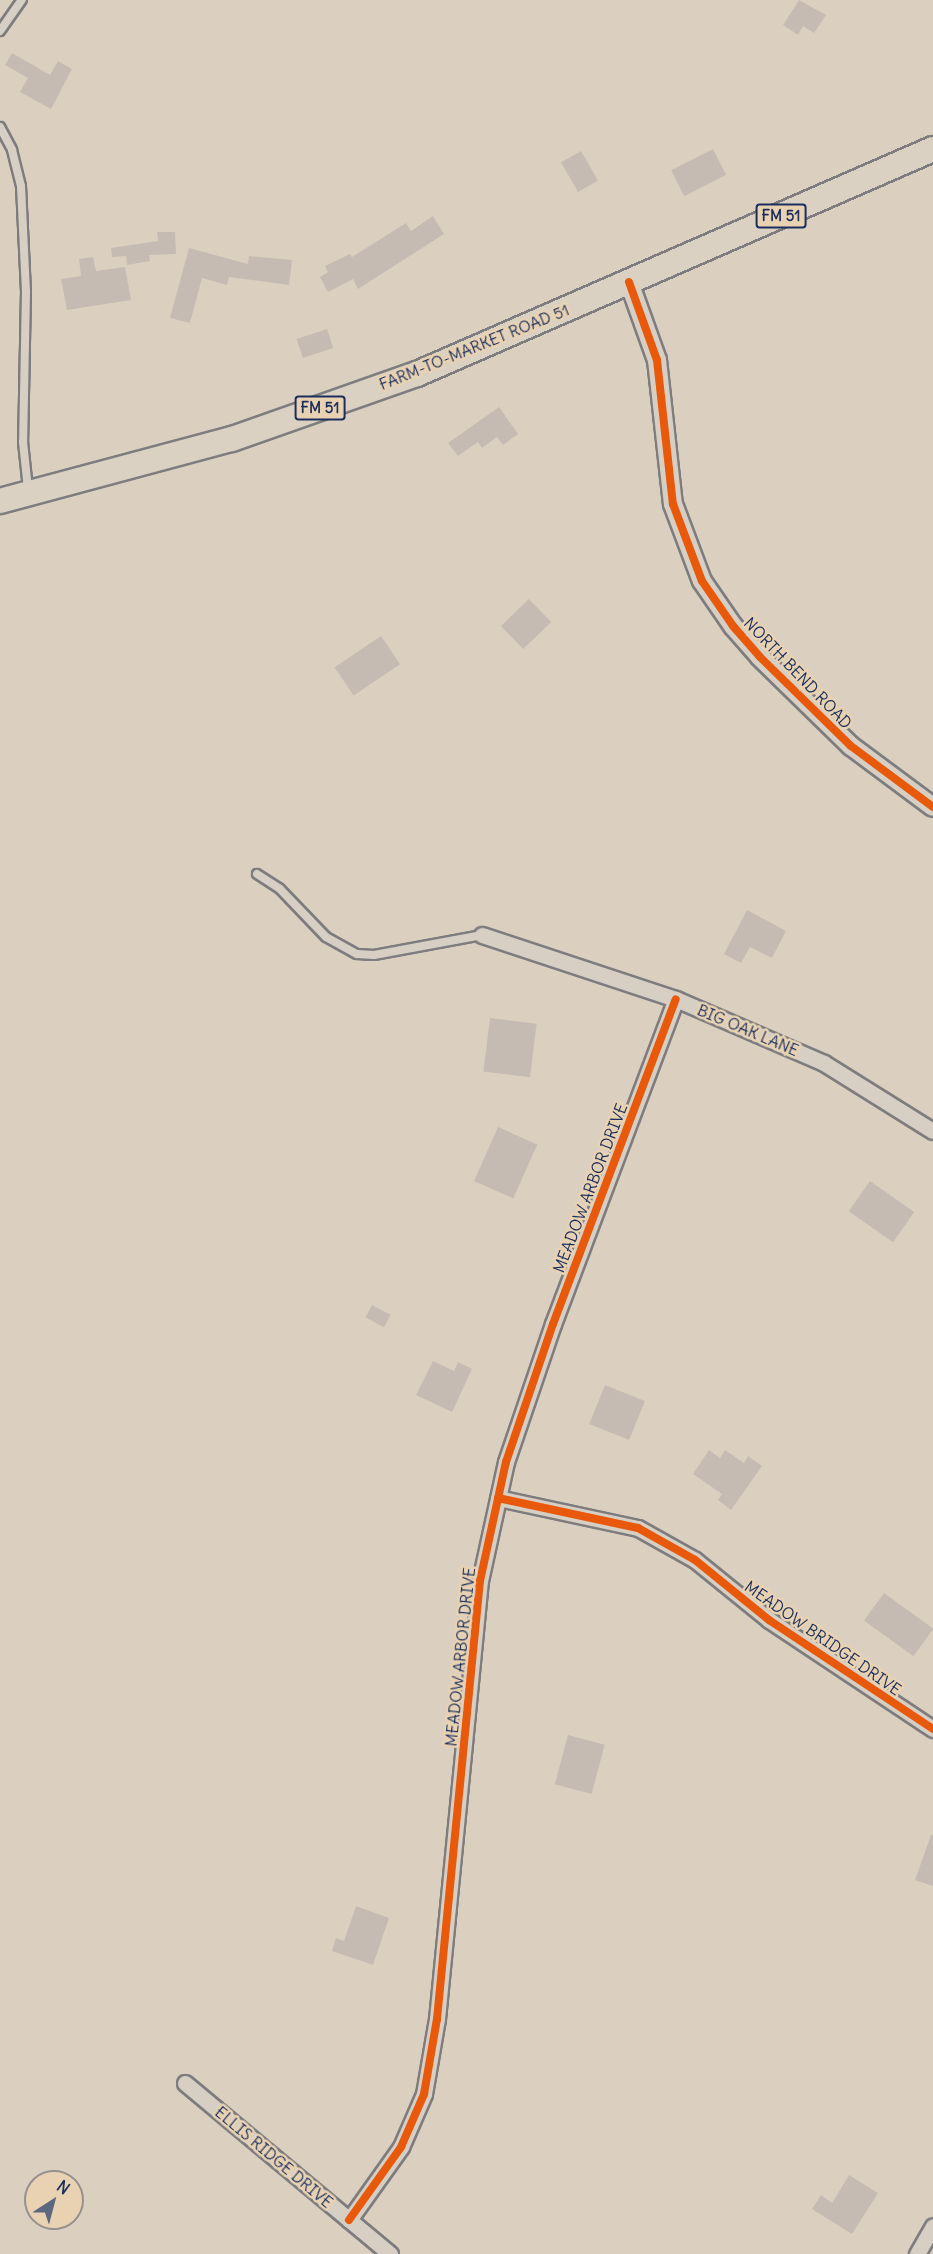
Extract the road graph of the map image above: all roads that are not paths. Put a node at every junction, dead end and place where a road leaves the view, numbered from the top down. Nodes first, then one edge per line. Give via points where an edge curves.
1 (22, 0) edge
2 (0, 31) edge
3 (0, 128) edge
4 (933, 149) edge
5 (629, 282) junction
6 (28, 494) junction
7 (0, 501) edge
8 (933, 807) edge
9 (256, 874) dead end
10 (482, 935) joint
11 (676, 999) junction
12 (933, 1131) edge
13 (498, 1498) junction
14 (933, 1729) edge
15 (185, 2083) dead end
16 (349, 2220) junction
17 (933, 2226) edge
18 (390, 2254) edge
19 (917, 2254) edge

1 - 2 lane
3 - 6 lane via 12,150 21,186 26,291 23,442
4 - 5 main road, FARM-TO-MARKET ROAD 51 / FM 51
5 - 6 main road, FARM-TO-MARKET ROAD 51 / FM 51 via 417,374 232,439
5 - 8 street, NORTH BEND ROAD via 657,360 673,504 702,581 753,649 851,746
6 - 7 main road, FARM-TO-MARKET ROAD 51 / FM 51
9 - 10 lane via 280,889 326,937 357,954 374,956
10 - 11 street, BIG OAK LANE
11 - 12 street, BIG OAK LANE via 824,1063
11 - 13 street, MEADOW ARBOR DRIVE via 553,1324 506,1462
13 - 14 street, MEADOW BRIDGE DRIVE via 638,1528 695,1560 769,1620
13 - 16 street, MEADOW ARBOR DRIVE via 480,1581 437,2019 424,2094 401,2147
15 - 16 street, ELLIS RIDGE DRIVE
16 - 18 street, ELLIS RIDGE DRIVE
17 - 19 street

